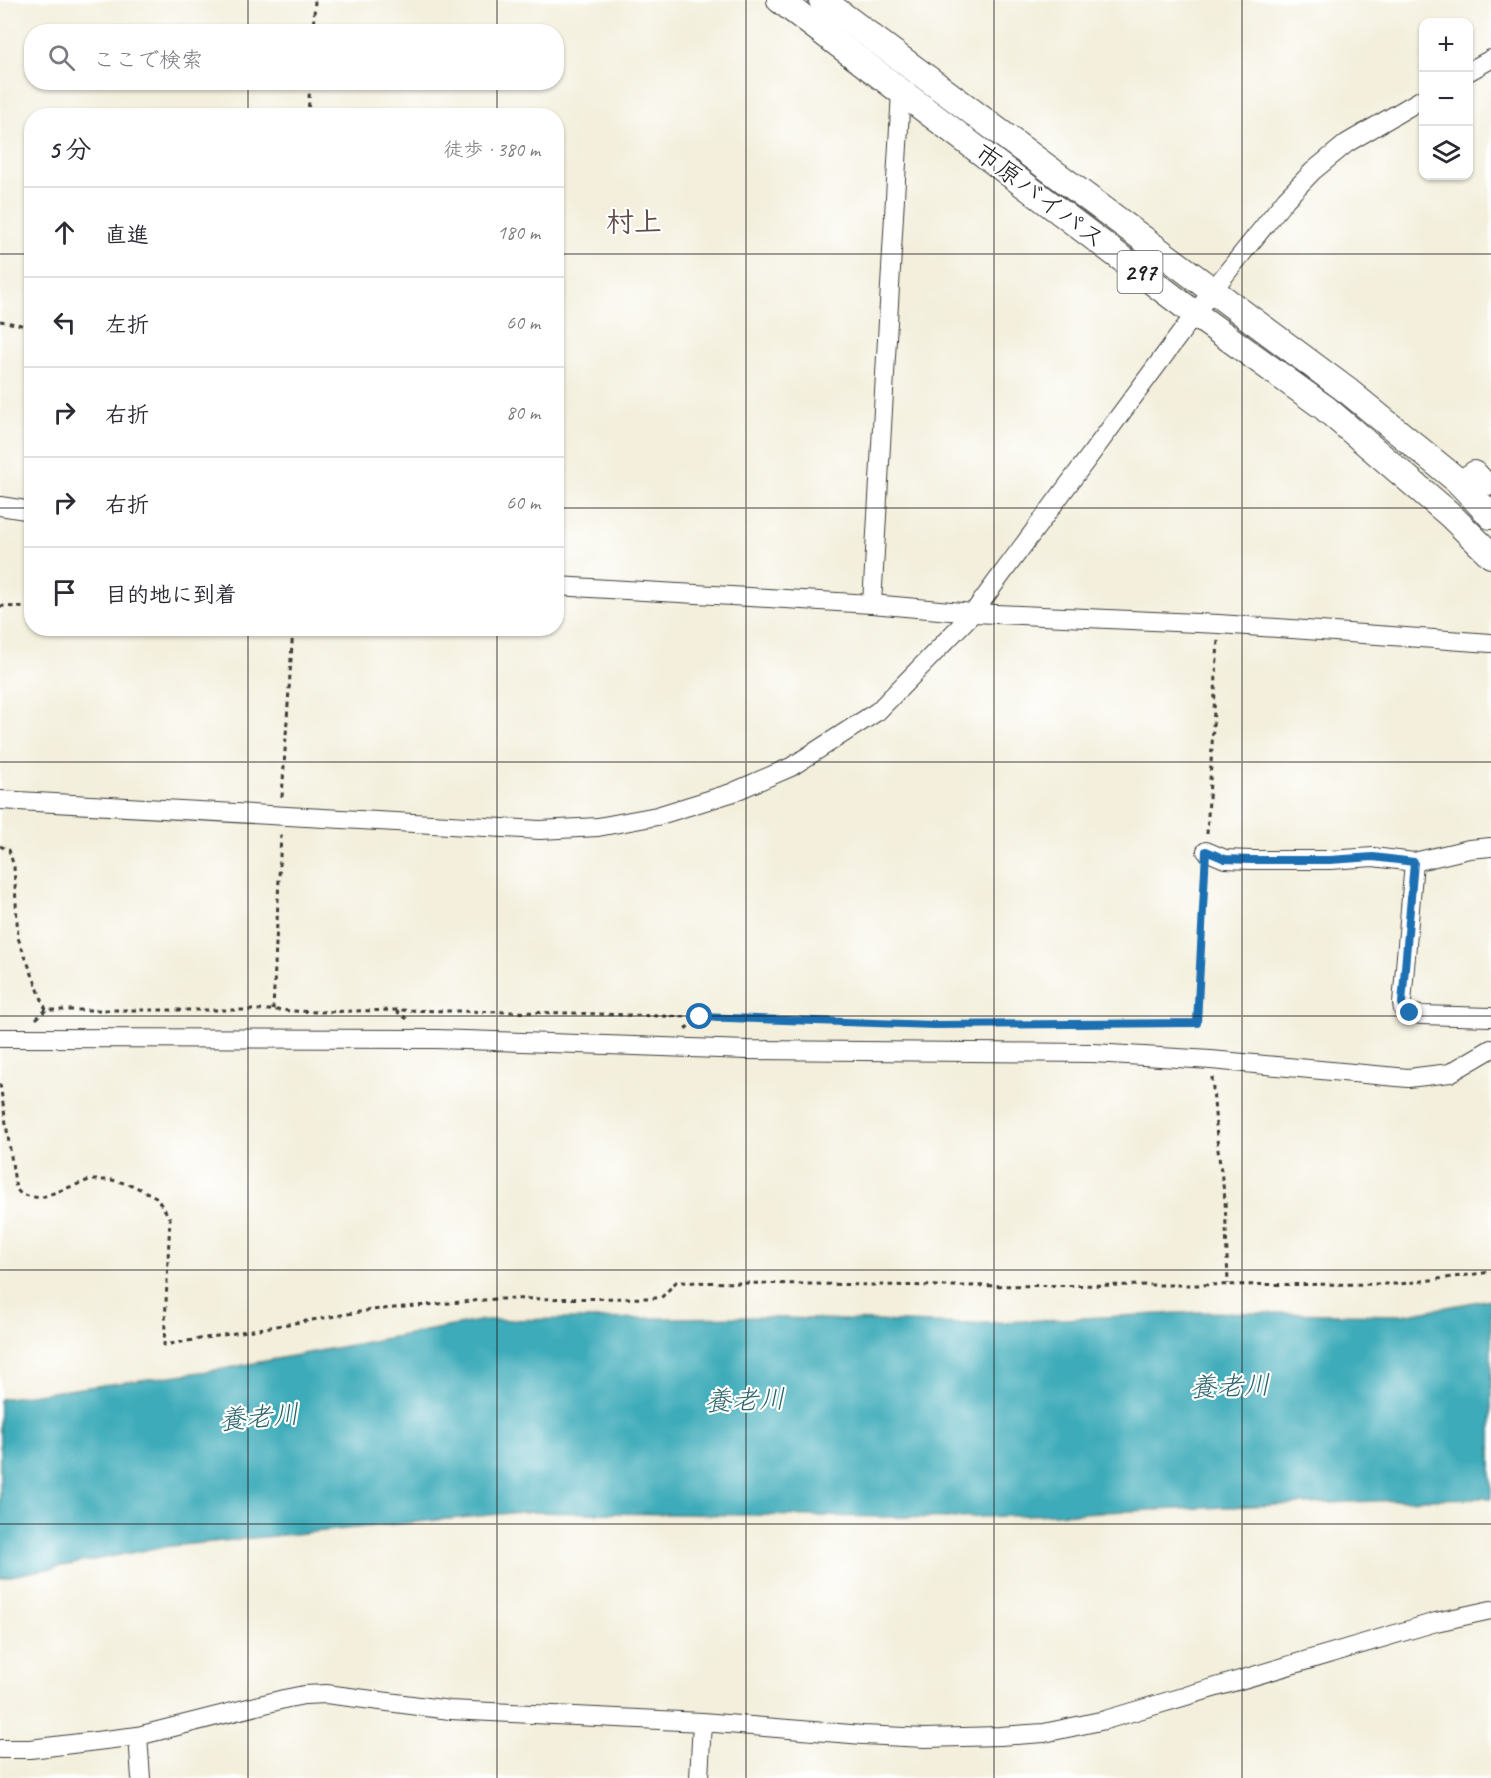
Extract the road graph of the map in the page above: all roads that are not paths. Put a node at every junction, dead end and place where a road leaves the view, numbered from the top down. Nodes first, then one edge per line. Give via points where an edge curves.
1 (780, 0) edge
2 (822, 0) edge
3 (1491, 59) edge
4 (1473, 69) edge
5 (901, 92) junction
6 (1419, 102) edge
7 (1212, 291) junction
8 (1195, 314) junction
9 (1458, 482) junction
10 (1491, 486) edge
11 (0, 506) edge
12 (24, 510) edge
13 (1491, 516) edge
14 (1491, 555) edge
15 (564, 586) edge
16 (872, 604) junction
17 (973, 613) junction
18 (1491, 643) edge
19 (0, 800) edge
20 (1491, 847) edge
21 (1206, 851) road end
22 (1414, 862) junction
23 (1491, 1017) edge
24 (7, 1038) edge
25 (1491, 1049) edge
26 (1491, 1610) edge
27 (702, 1722) junction
28 (138, 1736) junction
29 (0, 1749) edge
30 (141, 1778) edge
31 (699, 1778) edge

1 - 5 highway, 市原バイパス / 297
2 - 7 highway, 市原バイパス / 297
3 - 4 street
5 - 8 highway, 市原バイパス / 297
5 - 16 street
6 - 7 street via 1347,143 1312,171
7 - 8 street
7 - 9 highway, 市原バイパス / 297 via 1349,392
8 - 14 highway, 市原バイパス / 297 via 1325,408 1434,500
8 - 17 street
9 - 10 street via 1474,470
9 - 13 highway, 市原バイパス / 297
11 - 12 street
15 - 16 street
16 - 17 street
17 - 18 street via 1219,624
17 - 19 street via 878,711 791,767 731,793 657,816 598,827 540,830
20 - 22 street
21 - 22 street via 1225,859 1373,857
22 - 23 street via 1403,1009 1421,1015
24 - 25 street via 436,1039 747,1050 1093,1053 1407,1078 1450,1072
26 - 27 street via 1436,1622 1105,1720 1044,1733 925,1738
27 - 28 street via 450,1710 326,1694 284,1699
27 - 31 street
28 - 29 street
28 - 30 street

